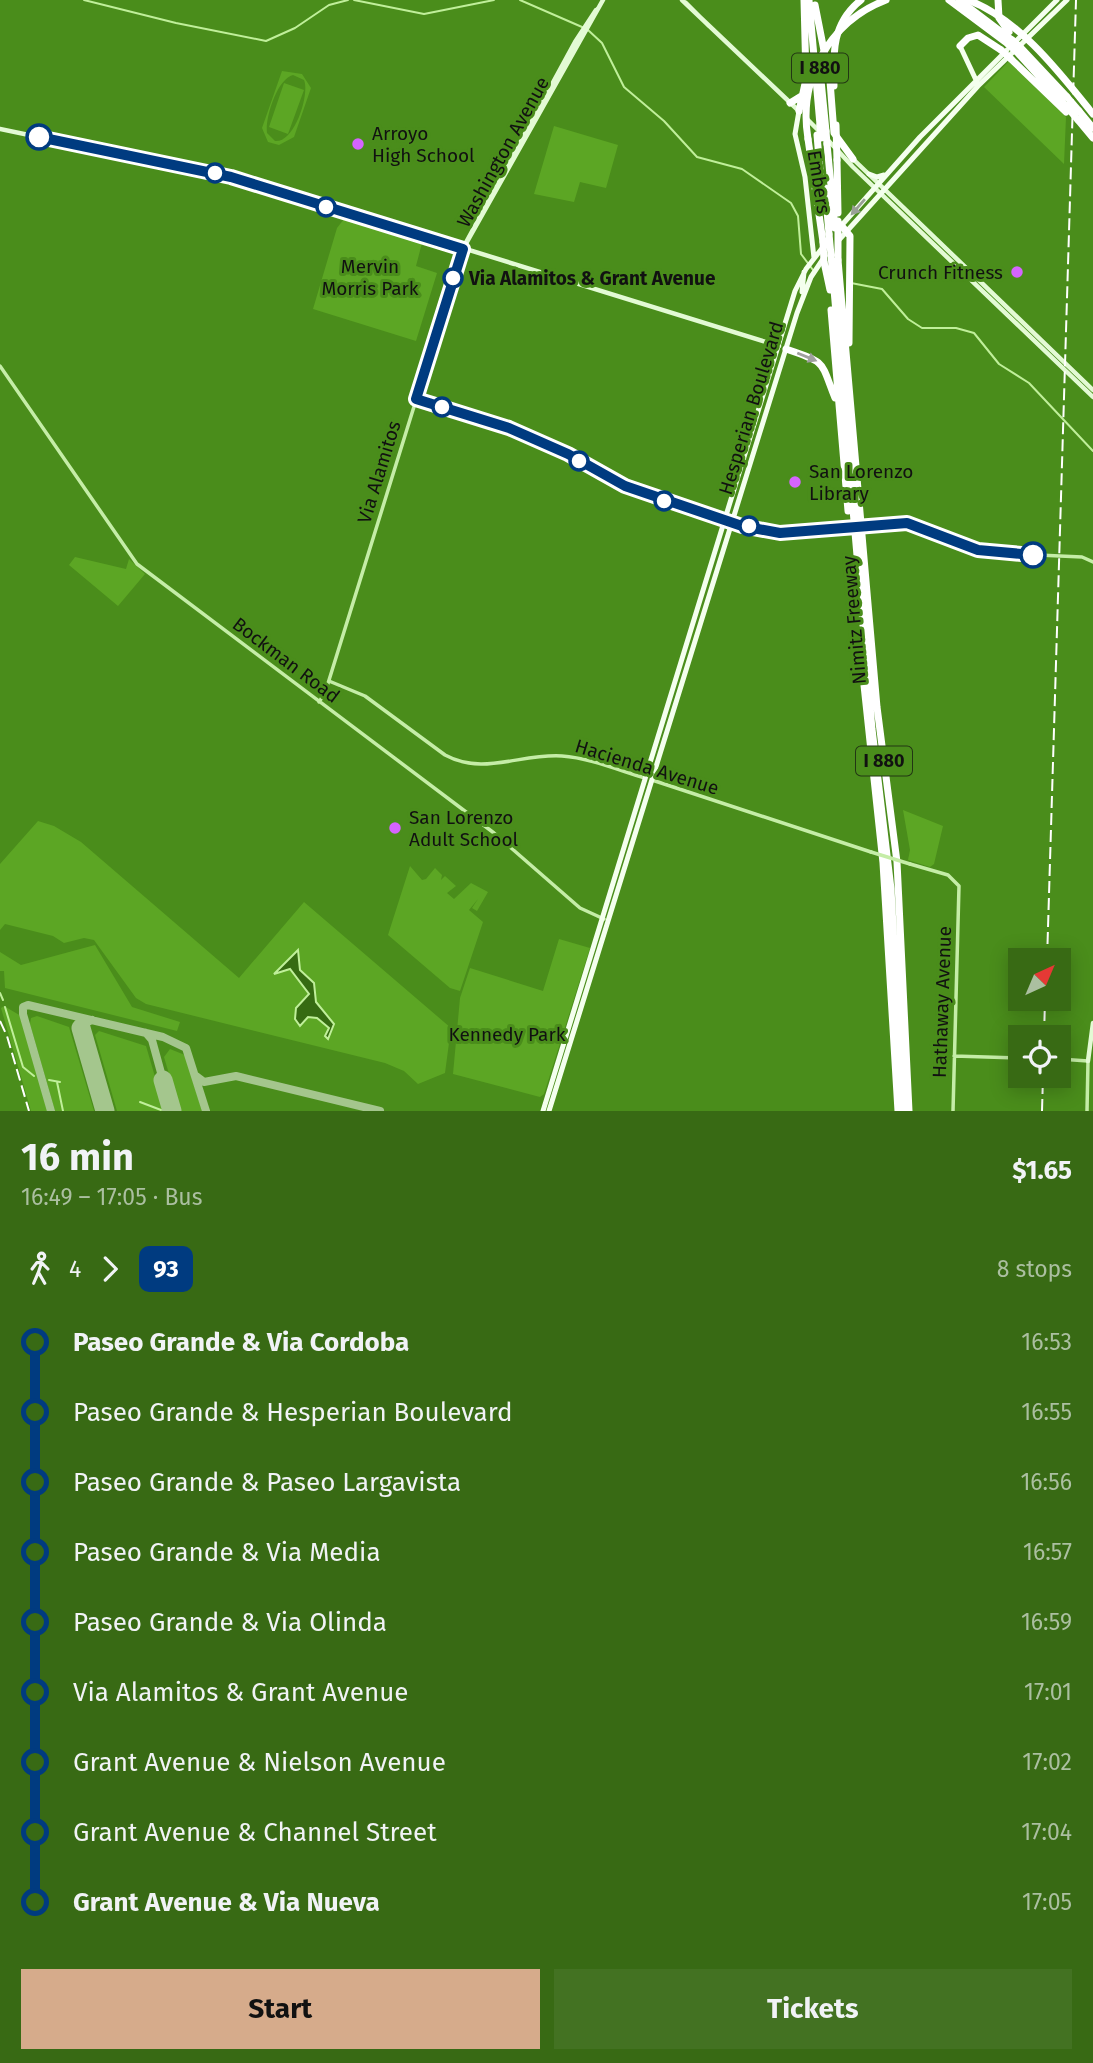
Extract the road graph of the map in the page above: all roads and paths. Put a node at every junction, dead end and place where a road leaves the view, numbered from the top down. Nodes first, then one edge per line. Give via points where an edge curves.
1 (603, 0) edge
2 (861, 0) edge
3 (886, 0) edge
4 (942, 0) edge
5 (949, 0) edge
6 (959, 0) edge
7 (968, 0) edge
8 (999, 0) edge
9 (1057, 0) edge
10 (1066, 0) edge
11 (683, 1) edge
12 (810, 1) edge
13 (990, 29) junction
14 (1012, 41) junction
15 (960, 46) joint
16 (1019, 48) junction
17 (976, 79) junction
18 (978, 86) junction
19 (803, 94) junction
20 (790, 103) junction
21 (1066, 109) junction
22 (799, 111) junction
23 (1093, 114) edge
24 (1093, 128) edge
25 (0, 129) edge
26 (822, 134) junction
27 (1093, 138) edge
28 (853, 159) junction
29 (890, 171) junction
30 (869, 174) junction
31 (877, 186) junction
32 (883, 191) junction
33 (834, 231) junction
34 (469, 238) junction
35 (446, 244) junction
36 (463, 249) junction
37 (480, 253) junction
38 (808, 265) junction
39 (831, 266) junction
40 (832, 287) junction
41 (803, 295) junction
42 (783, 348) junction
43 (847, 351) junction
44 (0, 366) edge
45 (1075, 377) junction
46 (1093, 390) edge
47 (1093, 397) edge
48 (416, 399) junction
49 (839, 406) junction
50 (726, 520) junction
51 (733, 522) junction
52 (1093, 562) edge
53 (329, 681) junction
54 (319, 702) junction
55 (664, 722) junction
56 (667, 735) junction
57 (650, 780) junction
58 (882, 808) junction
59 (878, 820) junction
60 (630, 843) junction
61 (960, 894) joint
62 (607, 919) junction
63 (588, 969) junction
64 (591, 981) junction
65 (1093, 1023) edge
66 (954, 1056) junction
67 (1008, 1058) edge
68 (1071, 1060) edge
69 (1088, 1061) junction
70 (543, 1111) edge
71 (549, 1111) edge
72 (901, 1111) edge
73 (909, 1111) edge
74 (953, 1111) edge
75 (1087, 1111) edge

1 - 34 main road, Washington Avenue
2 - 33 highway, bridge via 845,17 834,45
3 - 33 highway, bridge via 853,18 824,51 807,97 808,139
4 - 13 highway
5 - 13 highway
6 - 14 highway
7 - 23 highway, bridge via 1012,28
8 - 14 highway via 999,18
9 - 17 main road, Hesperian Boulevard
10 - 18 main road, Hesperian Boulevard
11 - 20 main road
12 - 19 highway
12 - 26 highway, Nimitz Freeway / I 880
12 - 26 highway, Nimitz Freeway / I 880
12 - 28 highway via 829,78 834,133
13 - 14 highway
14 - 16 highway, bridge
15 - 17 main road
15 - 21 highway, bridge via 978,35 1002,50
16 - 21 highway
16 - 24 highway, bridge
17 - 18 main road
17 - 29 main road, Hesperian Boulevard
18 - 32 main road, Hesperian Boulevard
19 - 20 highway
19 - 22 highway
20 - 22 main road
21 - 27 highway, bridge
22 - 26 main road
22 - 38 main road, Embers via 795,134 805,177
25 - 35 main road via 231,177
26 - 28 main road
26 - 31 main road
26 - 33 highway, Nimitz Freeway / I 880
26 - 33 highway, Nimitz Freeway / I 880
28 - 30 main road
29 - 30 main road via 879,177
29 - 31 main road, Hesperian Boulevard
30 - 31 main road
31 - 32 main road
31 -> 33 main road, Hesperian Boulevard
32 - 33 main road, Hesperian Boulevard
32 - 45 main road
33 - 38 main road, Hesperian Boulevard
33 - 39 highway, bridge
33 - 39 highway, Nimitz Freeway / I 880, bridge
33 - 41 main road, Hesperian Boulevard
33 - 43 highway via 850,270
34 - 35 main road
34 - 36 main road, Washington Avenue
34 - 37 main road
35 - 36 main road
36 - 37 main road
36 - 48 street, Via Alamitos
37 - 42 main road
38 - 41 main road, Embers
38 - 42 main road, Hesperian Boulevard
39 - 40 highway
39 - 40 highway, Nimitz Freeway / I 880
40 - 43 highway, Nimitz Freeway / I 880
40 - 49 highway, Nimitz Freeway / I 880
40 - 58 highway, I 880
41 - 42 main road, Hesperian Boulevard
42 -> 49 highway via 825,367
42 - 50 main road, Hesperian Boulevard
42 - 51 main road, Hesperian Boulevard
43 - 73 highway, Nimitz Freeway / I 880 via 877,706 897,862
44 - 54 street, Bockman Road via 137,564
45 - 46 main road
45 - 47 main road
48 - 50 street via 509,428 625,486
48 - 53 street, Via Alamitos
49 - 59 highway, Nimitz Freeway / I 880
50 - 51 street
50 - 55 main road, Hesperian Boulevard
51 - 52 street, bridge via 774,533 916,525 993,553 1082,557
51 - 56 main road, Hesperian Boulevard
53 - 54 street, Via Alamitos
53 - 57 street, Hacienda Avenue via 365,696 460,762 480,765 561,756
54 - 62 street, Bockman Road via 494,833 581,909
55 - 56 main road
55 - 57 main road, Hesperian Boulevard
56 - 57 main road, Hesperian Boulevard
57 - 60 main road, Hesperian Boulevard
57 - 60 main road, Hesperian Boulevard
57 - 61 street, Hacienda Avenue, bridge via 955,880
58 - 59 highway
58 - 72 highway, I 880 via 891,889
59 - 72 highway, Nimitz Freeway / I 880
60 - 62 main road, Hesperian Boulevard
60 - 62 main road, Hesperian Boulevard
61 - 66 street, Hathaway Avenue
62 - 63 main road, Hesperian Boulevard
62 - 64 main road, Hesperian Boulevard
63 - 64 main road
63 - 70 main road, Hesperian Boulevard
64 - 71 main road, Hesperian Boulevard
65 - 69 main road
66 - 67 street
66 - 74 street, Hathaway Avenue
68 - 69 street
69 - 75 street

